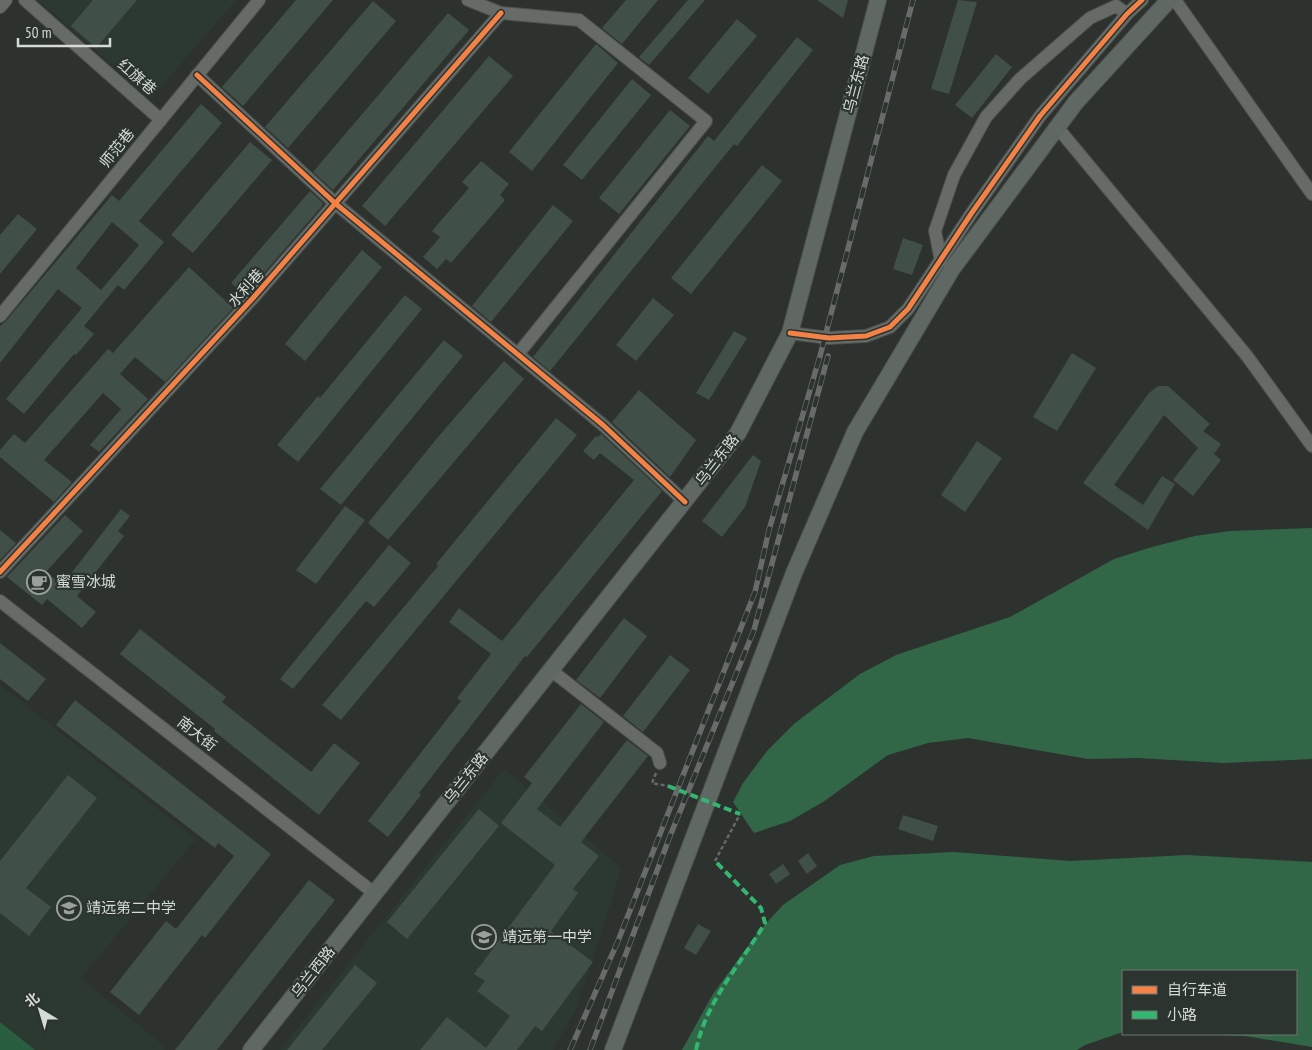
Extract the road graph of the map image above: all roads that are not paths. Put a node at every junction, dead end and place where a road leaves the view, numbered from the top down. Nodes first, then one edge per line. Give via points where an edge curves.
1 (6, 0) edge
2 (25, 0) edge
3 (259, 0) edge
4 (468, 0) edge
5 (878, 0) edge
6 (1142, 0) edge
7 (1169, 0) edge
8 (1175, 0) edge
9 (0, 7) edge
10 (501, 13) junction
11 (1127, 14) junction
12 (198, 75) junction
13 (161, 120) junction
14 (1057, 127) junction
15 (1312, 194) edge
16 (336, 204) junction
17 (941, 261) junction
18 (0, 316) edge
19 (790, 333) junction
20 (518, 354) junction
21 (1312, 446) edge
22 (685, 502) junction
23 (0, 572) edge
24 (0, 600) edge
25 (552, 671) junction
26 (660, 763) road end
27 (374, 893) junction
28 (251, 1050) edge
29 (613, 1050) edge

1 - 9 street
2 - 13 street, 红旗巷
3 - 12 street, 师范巷
4 - 10 street
5 - 19 main road, 乌兰东路
6 - 11 street
7 - 14 main road
8 - 15 street
10 - 16 street, 水利巷
10 - 20 street via 578,20 706,121
11 - 17 street via 1040,116
11 - 17 street via 1116,6 1090,18 1020,79 986,117 954,175 935,232
12 - 13 street, 师范巷
12 - 16 street
13 - 18 street, 师范巷
14 - 21 street via 1247,356
14 - 29 main road via 952,269 856,432 794,573
16 - 20 street
16 - 23 street, 水利巷 via 254,298
17 - 19 street via 908,309 890,327 866,336 829,338
19 - 22 main road, 乌兰东路 via 738,433
20 - 22 street via 603,425
22 - 25 main road, 乌兰东路
24 - 27 street, 南大街
25 - 26 street via 657,753
25 - 27 main road, 乌兰东路
27 - 28 main road, 乌兰西路

